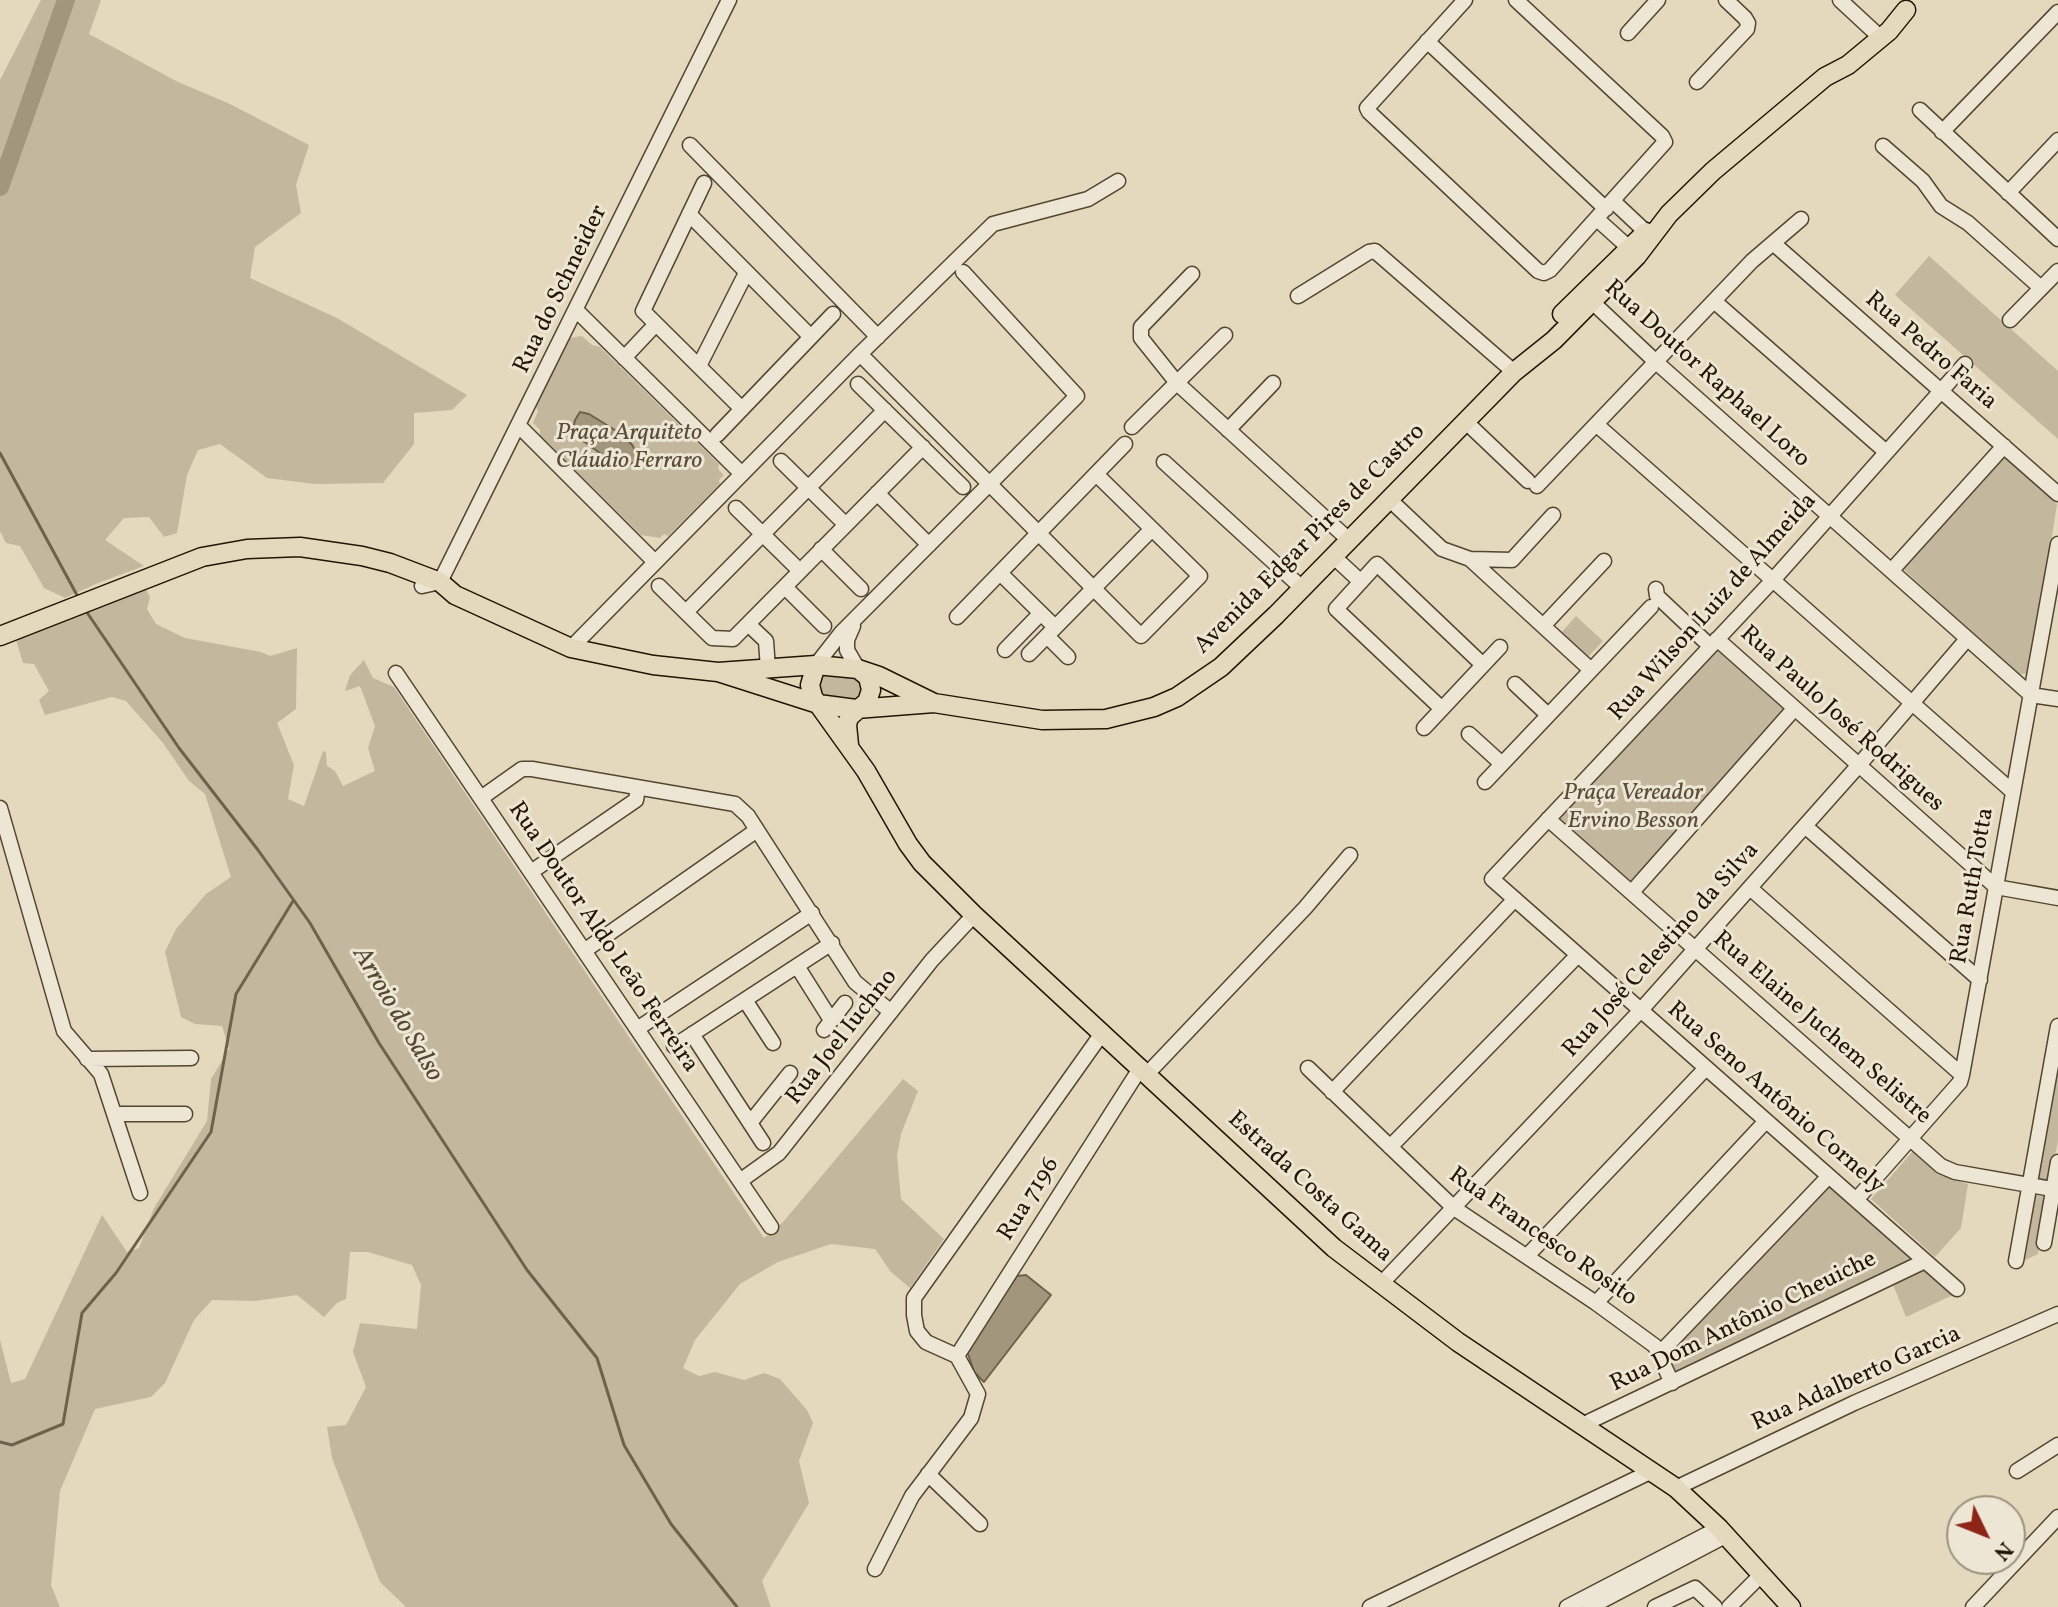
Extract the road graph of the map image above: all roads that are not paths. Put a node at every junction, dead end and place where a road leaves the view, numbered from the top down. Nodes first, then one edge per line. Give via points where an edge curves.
1 (729, 0) edge
2 (1465, 0) edge
3 (1516, 0) edge
4 (1658, 0) edge
5 (1726, 0) edge
6 (1840, 0) edge
7 (1912, 5) edge
8 (2058, 12) edge
9 (1628, 33) dead end
10 (1877, 34) junction
11 (1427, 41) junction
12 (1697, 82) dead end
13 (1920, 110) dead end
14 (1942, 132) junction
15 (2058, 140) edge
16 (690, 145) dead end
17 (1883, 146) dead end
18 (1118, 181) dead end
19 (704, 183) dead end
20 (2008, 193) junction
21 (1605, 209) junction
22 (689, 214) junction
23 (1669, 214) junction
24 (1801, 219) dead end
25 (1646, 232) junction
26 (2058, 239) edge
27 (1773, 243) junction
28 (1628, 247) junction
29 (2058, 271) edge
30 (963, 272) dead end
31 (746, 273) junction
32 (1192, 274) dead end
33 (2041, 288) junction
34 (1298, 296) dead end
35 (1587, 298) junction
36 (1714, 301) junction
37 (576, 310) junction
38 (833, 314) dead end
39 (2010, 320) dead end
40 (656, 324) junction
41 (806, 332) junction
42 (1225, 335) dead end
43 (878, 337) junction
44 (860, 354) junction
45 (624, 358) junction
46 (1656, 362) junction
47 (1965, 364) dead end
48 (699, 366) junction
49 (1514, 372) junction
50 (1177, 383) junction
51 (1273, 383) dead end
52 (858, 384) dead end
53 (1941, 391) junction
54 (742, 409) junction
55 (885, 410) junction
56 (1465, 421) junction
57 (1597, 425) junction
58 (519, 426) junction
59 (1132, 427) dead end
60 (1228, 430) junction
61 (717, 435) dead end
62 (1125, 444) dead end
63 (2004, 446) junction
64 (923, 447) junction
65 (1885, 451) junction
66 (781, 461) dead end
67 (1164, 462) dead end
68 (742, 474) junction
69 (1096, 474) junction
70 (990, 484) junction
71 (963, 487) dead end
72 (808, 488) junction
73 (877, 493) junction
74 (2058, 494) edge
75 (1389, 499) junction
76 (736, 508) dead end
77 (1553, 515) dead end
78 (1829, 515) junction
79 (846, 525) junction
80 (1152, 529) junction
81 (762, 534) junction
82 (1038, 534) junction
83 (1349, 540) junction
84 (2058, 544) edge
85 (929, 545) junction
86 (821, 549) junction
87 (1333, 556) junction
88 (1470, 559) junction
89 (1604, 561) dead end
90 (655, 562) junction
91 (1892, 570) junction
92 (800, 571) junction
93 (1000, 573) junction
94 (1773, 580) junction
95 (1361, 582) junction
96 (659, 586) dead end
97 (785, 587) junction
98 (439, 588) junction
99 (1302, 588) junction
100 (861, 589) dead end
101 (1093, 589) junction
102 (1656, 589) dead end
103 (1651, 607) dead end
104 (686, 612) junction
105 (1041, 613) junction
106 (957, 617) dead end
107 (858, 618) junction
108 (748, 624) junction
109 (824, 626) dead end
110 (1543, 626) junction
111 (1051, 632) junction
112 (0, 636) edge
113 (1967, 639) junction
114 (1714, 643) junction
115 (1500, 647) dead end
116 (571, 648) junction
117 (1005, 650) dead end
118 (1029, 654) dead end
119 (1068, 657) dead end
120 (816, 665) junction
121 (1483, 665) junction
122 (768, 669) junction
123 (858, 669) junction
124 (1591, 670) junction
125 (718, 672) junction
126 (396, 673) dead end
127 (1515, 684) dead end
128 (2031, 695) junction
129 (2058, 699) edge
130 (934, 703) junction
131 (1912, 703) junction
132 (818, 704) junction
133 (856, 709) junction
134 (1442, 709) junction
135 (1794, 709) junction
136 (1548, 715) junction
137 (1424, 728) dead end
138 (1469, 734) dead end
139 (849, 745) junction
140 (1502, 764) junction
141 (1859, 765) junction
142 (1485, 782) dead end
143 (638, 788) junction
144 (2013, 792) junction
145 (481, 798) junction
146 (0, 808) edge
147 (1548, 819) junction
148 (1805, 826) junction
149 (757, 830) junction
150 (1350, 855) dead end
151 (531, 872) junction
152 (1492, 879) joint
153 (1996, 887) junction
154 (1750, 888) junction
155 (1632, 892) junction
156 (2058, 898) edge
157 (1515, 899) junction
158 (812, 913) junction
159 (974, 915) junction
160 (832, 943) junction
161 (1696, 948) junction
162 (584, 951) junction
163 (1578, 955) junction
164 (797, 966) junction
165 (1980, 980) junction
166 (745, 1000) junction
167 (845, 1003) dead end
168 (1641, 1010) junction
169 (891, 1012) junction
170 (2058, 1026) edge
171 (637, 1029) junction
172 (1103, 1032) junction
173 (692, 1034) junction
174 (773, 1043) dead end
175 (674, 1046) dead end
176 (191, 1058) dead end
177 (87, 1059) junction
178 (1308, 1068) dead end
179 (1706, 1068) junction
180 (1144, 1070) junction
181 (790, 1073) dead end
182 (1962, 1075) junction
183 (1332, 1092) junction
184 (116, 1114) junction
185 (185, 1114) dead end
186 (1766, 1121) junction
187 (750, 1123) junction
188 (1910, 1137) junction
189 (763, 1143) dead end
190 (1390, 1147) junction
191 (2058, 1162) edge
192 (1829, 1176) junction
193 (740, 1181) junction
194 (2029, 1186) junction
195 (2056, 1190) edge
196 (140, 1193) dead end
197 (1856, 1200) junction
198 (1454, 1208) junction
199 (771, 1227) dead end
200 (2044, 1243) dead end
201 (1527, 1256) junction
202 (1925, 1261) junction
203 (2016, 1261) dead end
204 (1380, 1285) junction
205 (1957, 1289) dead end
206 (1596, 1303) junction
207 (2058, 1314) edge
208 (1660, 1353) junction
209 (957, 1356) junction
210 (1672, 1383) junction
211 (1582, 1425) junction
212 (2058, 1445) edge
213 (1652, 1471) junction
214 (2017, 1471) dead end
215 (928, 1474) junction
216 (1676, 1488) junction
217 (2058, 1517) edge
218 (980, 1524) dead end
219 (1723, 1532) junction
220 (875, 1569) dead end
221 (1762, 1574) junction
222 (1370, 1607) edge
223 (1567, 1607) edge
224 (1590, 1607) edge
225 (1655, 1607) edge
226 (1715, 1607) edge
227 (1729, 1607) edge
228 (1791, 1607) edge
229 (1973, 1607) edge

1 - 37 street, Rua do Schneider
2 - 11 street
3 - 21 street via 1665,142
4 - 9 street
5 - 12 street via 1748,23 1747,29
6 - 10 street
7 - 10 main road, Avenida Edgar Pires de Castro
8 - 14 street
10 - 23 main road, Avenida Edgar Pires de Castro via 1841,57
11 - 21 street
11 - 21 street via 1367,108 1402,144 1544,273
13 - 14 street
14 - 20 street
15 - 20 street
16 - 43 street
17 - 33 street via 1923,181 1941,206
18 - 43 street via 1088,199 993,224
19 - 22 street
20 - 26 street
21 - 25 street
21 - 28 street
22 - 31 street
22 - 40 street via 643,311
23 - 25 main road, Avenida Edgar Pires de Castro
23 - 35 main road, Avenida Edgar Pires de Castro via 1637,256
24 - 27 street
25 - 28 main road, Avenida Edgar Pires de Castro
27 - 36 street
27 - 53 street, Rua Pedro Faria
28 - 35 main road, Avenida Edgar Pires de Castro
29 - 33 street
30 - 70 street via 1077,396
31 - 41 street
31 - 48 street
32 - 50 street via 1139,333
33 - 39 street
34 - 49 street via 1375,251
35 - 46 street, Rua Doutor Raphael Loro
35 - 49 main road, Avenida Edgar Pires de Castro via 1545,331
36 - 46 street
36 - 65 street
37 - 45 street
37 - 58 street, Rua do Schneider
38 - 41 street
40 - 45 street
40 - 48 street
41 - 54 street via 789,360
42 - 50 street
43 - 44 street
44 - 68 street
44 - 70 street
45 - 68 street
46 - 57 street
46 - 78 street, Rua Doutor Raphael Loro
47 - 53 street, Rua Wilson Luiz de Almeida
48 - 54 street
49 - 56 main road, Avenida Edgar Pires de Castro
50 - 59 street
50 - 60 street
51 - 60 street
52 - 55 street
53 - 63 street, Rua Pedro Faria
53 - 65 street, Rua Wilson Luiz de Almeida
54 - 61 street
55 - 64 street
55 - 72 street
56 - 57 street via 1532,483
56 - 75 main road, Avenida Edgar Pires de Castro
57 - 94 street
58 - 90 street
58 - 98 street, Rua do Schneider
60 - 83 street
62 - 69 street
63 - 74 street, Rua Pedro Faria
63 - 91 street
64 - 71 street
64 - 73 street
65 - 78 street, Rua Wilson Luiz de Almeida
66 - 72 street
67 - 99 street
68 - 90 street
69 - 80 street
69 - 82 street
70 - 82 street
70 - 85 street
72 - 79 street
72 - 81 street
73 - 79 street
73 - 85 street
75 - 83 main road, Avenida Edgar Pires de Castro
75 - 88 street via 1442,549
76 - 81 street
77 - 88 street via 1512,560
78 - 91 street, Rua Doutor Raphael Loro
78 - 94 street, Rua Wilson Luiz de Almeida
79 - 86 street
80 - 101 street
80 - 101 street via 1200,576 1141,636
81 - 92 street
81 - 104 street
82 - 93 street
82 - 101 street
83 - 87 main road, Avenida Edgar Pires de Castro
84 - 128 street, Rua Ruth Totta
85 - 107 street
86 - 92 street
86 - 100 street
87 - 95 street
87 - 99 main road, Avenida Edgar Pires de Castro
88 - 110 street
89 - 110 street
90 - 116 street
91 - 113 street, Rua Doutor Raphael Loro
92 - 97 street
93 - 105 street
93 - 106 street
94 - 114 street, Rua Wilson Luiz de Almeida
94 - 131 street
95 - 121 street via 1377,564
95 - 134 street via 1336,609
96 - 104 street
97 - 108 street
97 - 109 street
98 - 112 main road, Avenida Edgar Pires de Castro via 390,563 336,552 247,549 202,557
98 - 116 main road, Avenida Edgar Pires de Castro
99 - 130 main road, Avenida Edgar Pires de Castro via 1221,667 1154,707 1081,721
101 - 111 street
102 - 114 street, Rua Paulo José Rodrigues via 1657,596
103 - 124 street
104 - 108 street via 712,638 733,639
105 - 111 street
105 - 117 street
107 - 120 street
107 - 123 street via 847,650
108 - 122 street via 766,641
110 - 124 street
111 - 118 street
111 - 119 street
113 - 128 street, Rua Doutor Raphael Loro
113 - 131 street, Rua José Celestino da Silva
114 - 135 street, Rua Paulo José Rodrigues
114 - 147 street, Rua Wilson Luiz de Almeida
115 - 121 street
116 - 125 main road, Avenida Edgar Pires de Castro
120 - 122 main road, Avenida Edgar Pires de Castro
120 - 123 main road, Avenida Edgar Pires de Castro
120 - 132 main road via 810,685
121 - 134 street
122 - 125 main road, Avenida Edgar Pires de Castro
123 - 130 main road, Avenida Edgar Pires de Castro
123 - 133 main road via 868,677 871,690 867,702
124 - 136 street
125 - 132 main road, Avenida Edgar Pires de Castro
126 - 145 street, Rua Doutor Aldo Leão Ferreira
127 - 136 street
128 - 129 street
128 - 144 street, Rua Ruth Totta
130 - 133 main road, Avenida Edgar Pires de Castro
131 - 141 street, Rua José Celestino da Silva
131 - 144 street
132 - 133 main road, Avenida Edgar Pires de Castro
132 - 139 main road, Estrada Costa Gama
133 - 139 main road via 848,721
134 - 137 street
135 - 141 street, Rua Paulo José Rodrigues
135 - 155 street
136 - 140 street
138 - 140 street
139 - 159 main road, Estrada Costa Gama via 922,863
140 - 142 street
141 - 148 street, Rua José Celestino da Silva
141 - 153 street, Rua Paulo José Rodrigues
143 - 145 street via 522,769
143 - 149 street via 735,804
143 - 151 street via 636,800
144 - 153 street, Rua Ruth Totta
145 - 151 street, Rua Doutor Aldo Leão Ferreira
146 - 177 street via 64,1031
147 - 152 street, Rua Wilson Luiz de Almeida
147 - 155 street, Rua Elaine Juchem Selistre
148 - 154 street, Rua José Celestino da Silva
148 - 165 street
149 - 158 street
149 - 162 street
150 - 180 street, Rua 7196 via 1305,908
151 - 162 street, Rua Doutor Aldo Leão Ferreira
152 - 157 street, Rua Seno Antônio Cornely
153 - 156 street
153 - 165 street, Rua Ruth Totta
154 - 161 street, Rua José Celestino da Silva
154 - 182 street
155 - 161 street, Rua Elaine Juchem Selistre
157 - 163 street, Rua Seno Antônio Cornely
157 - 183 street
158 - 160 street
158 - 171 street
159 - 169 street, Rua Joel Iuchno
159 - 172 main road, Estrada Costa Gama
160 - 164 street
160 - 169 street via 855,982
161 - 168 street, Rua José Celestino da Silva
161 - 188 street, Rua Elaine Juchem Selistre
162 - 171 street, Rua Doutor Aldo Leão Ferreira
163 - 168 street, Rua Seno Antônio Cornely
163 - 190 street
164 - 166 street
164 - 167 street via 828,1025
165 - 182 street, Rua Ruth Totta
166 - 173 street
166 - 174 street
168 - 179 street, Rua Seno Antônio Cornely
168 - 198 street, Rua José Celestino da Silva
169 - 193 street, Rua Joel Iuchno via 779,1153
170 - 194 street
171 - 193 street, Rua Doutor Aldo Leão Ferreira
172 - 180 main road, Estrada Costa Gama
172 - 209 street via 914,1298 917,1331 926,1342
173 - 175 street
173 - 187 street
176 - 177 street
177 - 184 street via 101,1074
178 - 183 street, Rua Francesco Rosito
179 - 186 street, Rua Seno Antônio Cornely
179 - 201 street
180 - 204 main road, Estrada Costa Gama
180 - 209 street, Rua 7196
181 - 187 street
182 - 188 street, Rua Ruth Totta
183 - 190 street, Rua Francesco Rosito
184 - 185 street
184 - 196 street
186 - 192 street, Rua Seno Antônio Cornely
186 - 206 street
187 - 189 street
188 - 194 street, Rua Elaine Juchem Selistre via 1955,1172
188 - 197 street, Rua Ruth Totta
190 - 198 street, Rua Francesco Rosito
191 - 195 street
192 - 197 street, Rua Seno Antônio Cornely
192 - 208 street
193 - 199 street, Rua Doutor Aldo Leão Ferreira
194 - 195 street, Rua Elaine Juchem Selistre
194 - 203 street
195 - 200 street
197 - 202 street, Rua Seno Antônio Cornely
198 - 201 street, Rua Francesco Rosito
198 - 204 street, Rua José Celestino da Silva
201 - 206 street, Rua Francesco Rosito
202 - 205 street, Rua Seno Antônio Cornely
202 - 210 street, Rua Dom Antônio Cheuiche
204 - 211 main road, Estrada Costa Gama
206 - 208 street, Rua Francesco Rosito
207 - 216 street, Rua Adalberto Garcia
208 - 210 street, Rua Francesco Rosito
209 - 215 street via 975,1385 977,1405
210 - 211 street, Rua Dom Antônio Cheuiche
211 - 213 main road, Estrada Costa Gama
212 - 214 street
213 - 216 main road, Estrada Costa Gama
213 - 222 street
215 - 218 street
215 - 220 street
216 - 219 main road, Estrada Costa Gama
217 - 229 street
219 - 221 main road, Estrada Costa Gama
219 - 223 street
219 - 224 street
221 - 227 street
221 - 228 main road, Estrada Costa Gama
225 - 226 street via 1695,1588

